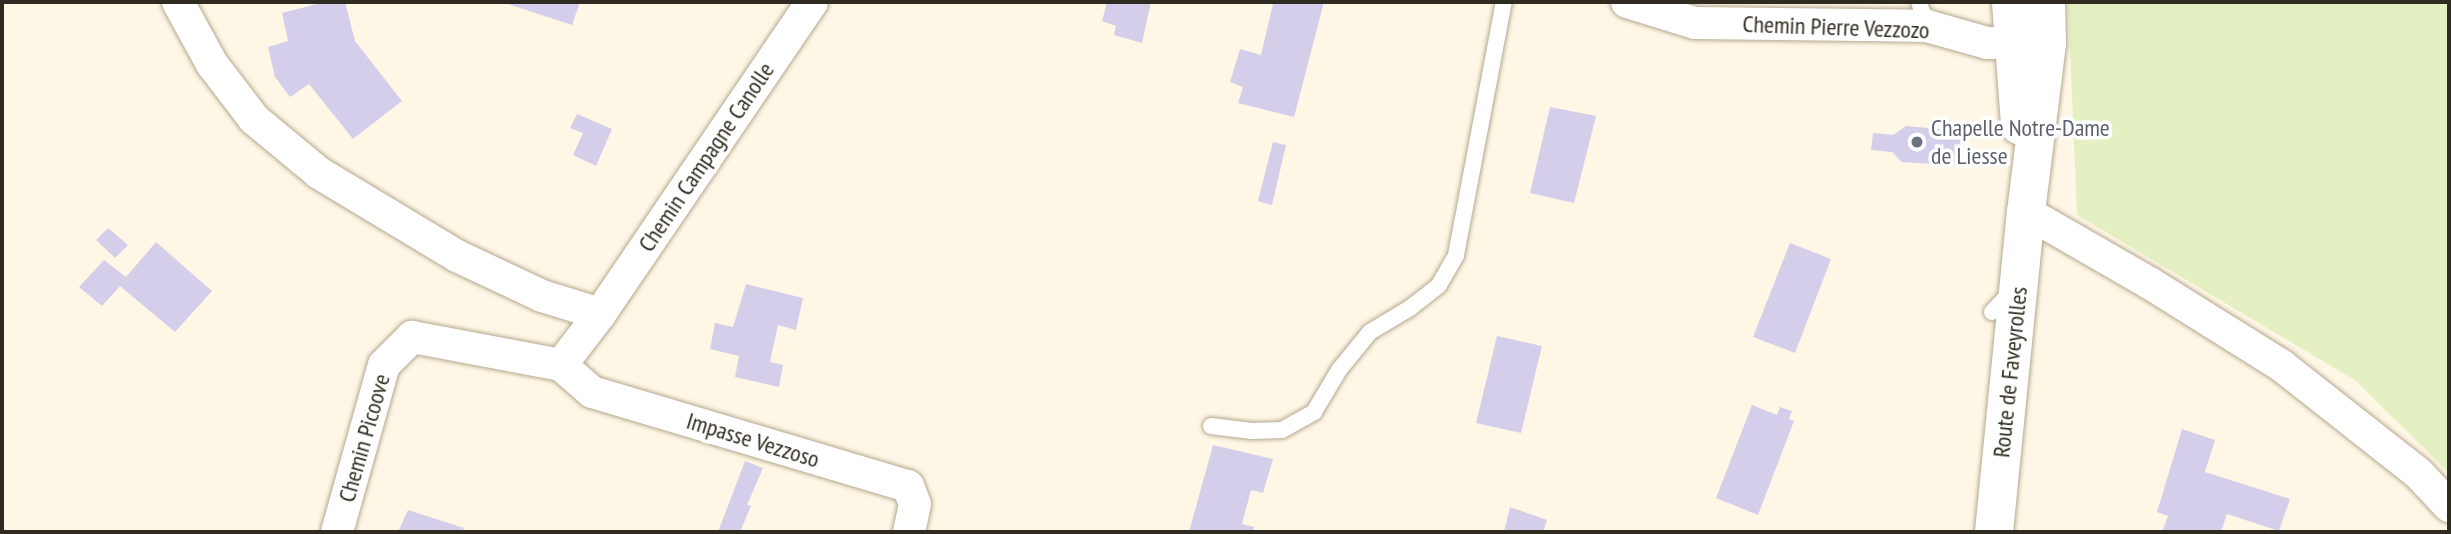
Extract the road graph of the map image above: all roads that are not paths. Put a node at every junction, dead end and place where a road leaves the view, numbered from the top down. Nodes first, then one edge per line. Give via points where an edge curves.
1 (178, 2) edge
2 (812, 2) edge
3 (1504, 2) edge
4 (1627, 2) edge
5 (2011, 2) edge
6 (2046, 2) edge
7 (1923, 14) edge
8 (2031, 43) junction
9 (2026, 212) junction
10 (2019, 285) junction
11 (1992, 312) dead end
12 (600, 314) junction
13 (561, 365) junction
14 (1211, 426) dead end
15 (2449, 506) edge
16 (337, 532) edge
17 (909, 532) edge
18 (1994, 532) edge

1 - 12 street via 212,64 254,119 319,173 457,256 542,296
2 - 12 street, Chemin Campagne Canolle
3 - 14 lane via 1456,255 1439,285 1370,332 1339,370 1314,412 1282,430
4 - 7 street, Chemin Pierre Vezzozo via 1695,23
5 - 8 main road, Route de Faveyrolles
6 - 8 main road, Route de Faveyrolles
7 - 8 street, Chemin Pierre Vezzozo via 1987,43
8 - 9 main road, Route de Faveyrolles
9 - 10 main road, Route de Faveyrolles
9 - 15 street via 2282,366 2419,474
10 - 11 lane
10 - 18 main road, Route de Faveyrolles
12 - 13 street, Chemin Campagne Canolle
13 - 16 street, Chemin Picoove via 412,337 384,365
13 - 17 street, Impasse Vezzoso via 592,391 908,486 915,505

